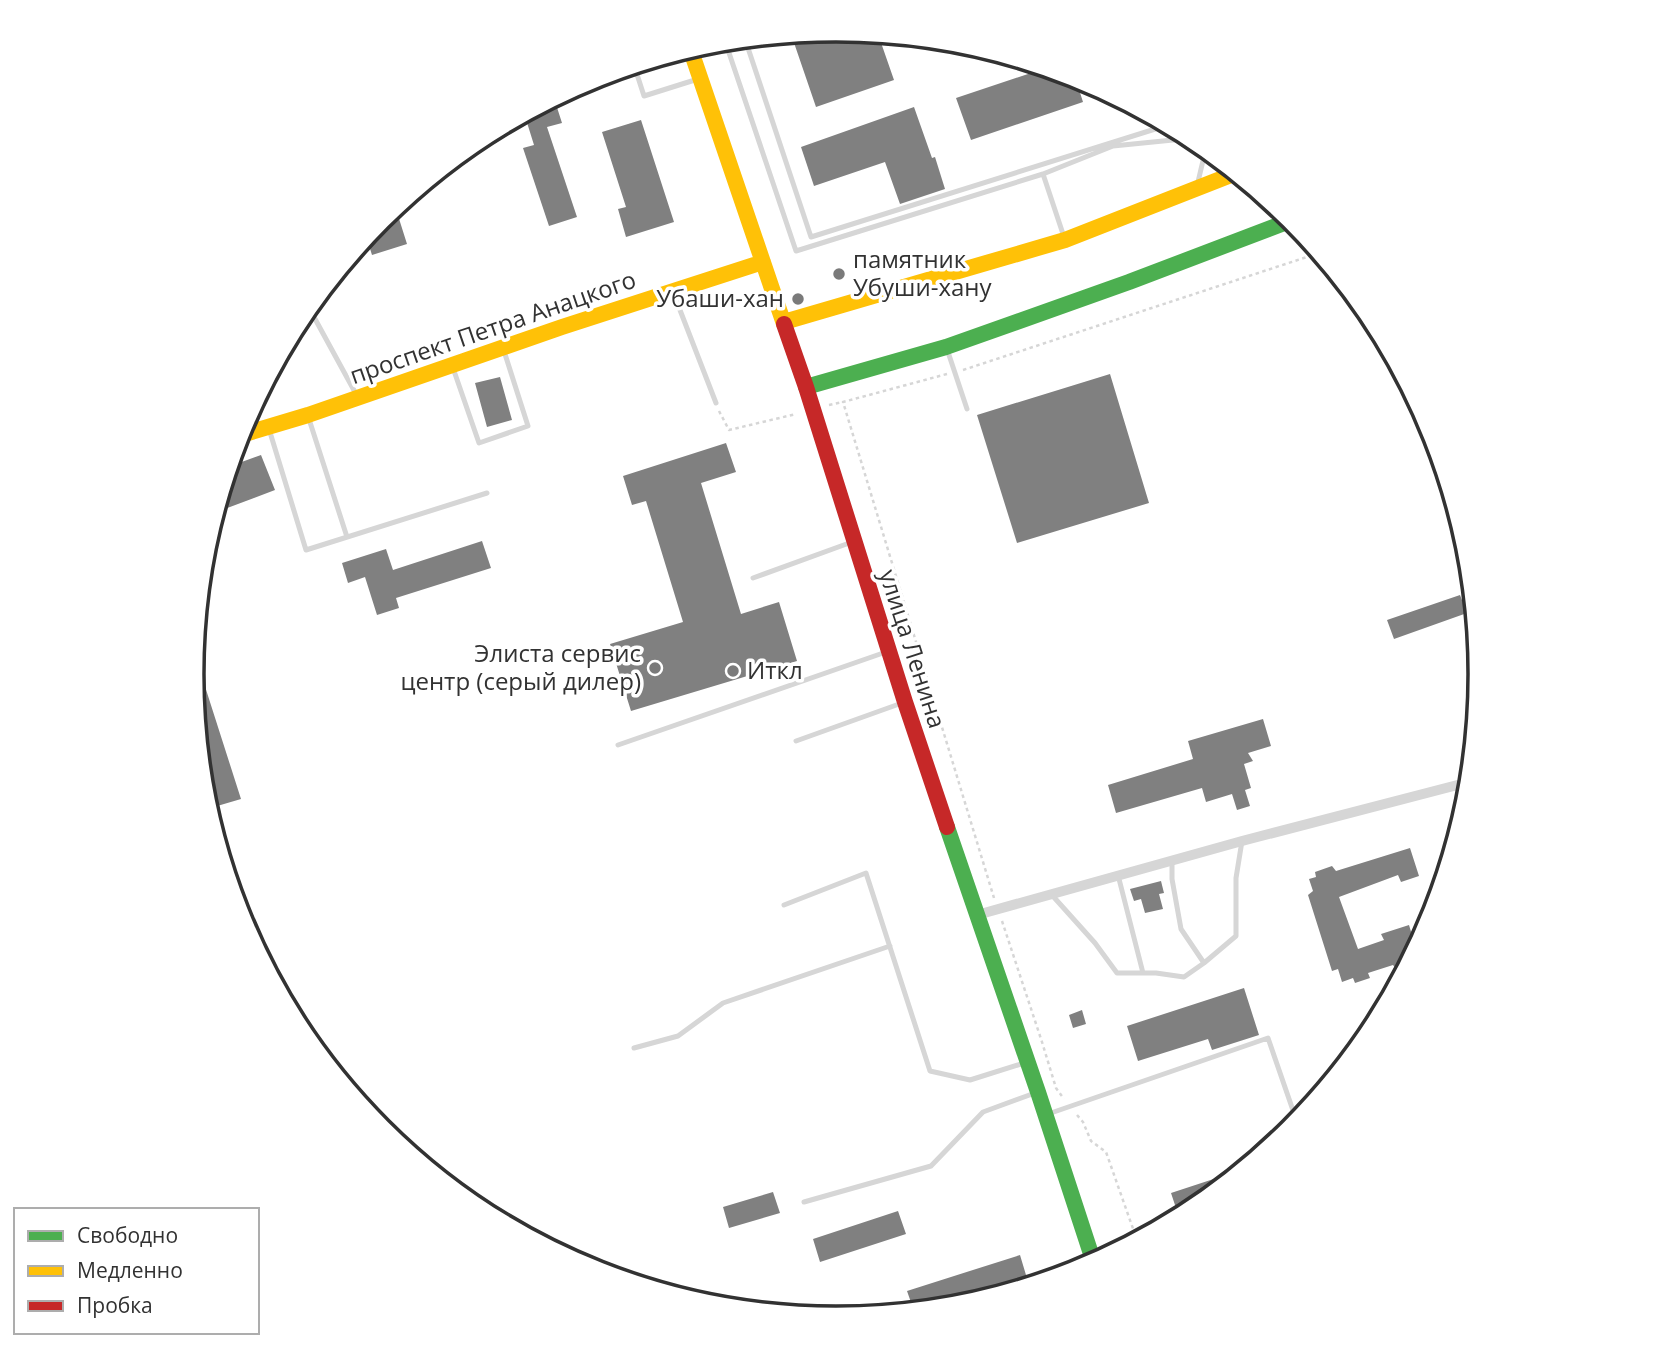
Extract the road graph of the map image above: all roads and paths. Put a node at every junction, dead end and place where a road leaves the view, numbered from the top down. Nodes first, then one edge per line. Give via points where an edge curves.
1 (748, 48) edge
2 (729, 51) edge
3 (694, 59) edge
4 (637, 74) edge
5 (701, 78) junction
6 (1155, 129) edge
7 (1173, 140) edge
8 (1203, 161) edge
9 (1043, 174) junction
10 (1225, 177) edge
11 (1197, 189) junction
12 (1280, 225) edge
13 (1065, 240) junction
14 (1310, 256) edge
15 (762, 262) junction
16 (673, 292) junction
17 (314, 317) edge
18 (784, 322) junction
19 (946, 347) junction
20 (503, 348) junction
21 (452, 365) junction
22 (955, 372) junction
23 (806, 387) junction
24 (358, 397) junction
25 (843, 402) junction
26 (716, 403) joint
27 (828, 406) dead end
28 (967, 409) dead end
29 (796, 414) dead end
30 (308, 415) junction
31 (268, 426) junction
32 (252, 431) edge
33 (487, 493) dead end
34 (347, 537) junction
35 (854, 541) junction
36 (753, 578) dead end
37 (888, 651) junction
38 (905, 702) junction
39 (796, 741) dead end
40 (618, 746) dead end
41 (1457, 785) edge
42 (1242, 841) junction
43 (1172, 860) junction
44 (1118, 876) junction
45 (1051, 894) junction
46 (784, 905) dead end
47 (997, 909) junction
48 (977, 915) junction
49 (890, 946) junction
50 (1204, 963) junction
51 (1143, 973) junction
52 (634, 1048) dead end
53 (1027, 1062) junction
54 (1038, 1092) junction
55 (1070, 1105) junction
56 (1293, 1110) edge
57 (1045, 1115) junction
58 (804, 1202) dead end
59 (1134, 1231) edge
60 (1090, 1252) edge

1 - 6 lane via 811,237
2 - 9 lane via 796,251
3 - 5 main road, улица Ленина
4 - 5 lane via 644,96
5 - 15 main road, улица Ленина
7 - 9 lane via 1113,146
8 - 11 lane
9 - 13 lane
10 - 11 main road
11 - 13 main road
12 - 19 main road
13 - 18 main road
14 - 22 path
15 - 16 main road, проспект Петра Анацкого
15 - 18 main road, улица Ленина
16 - 20 main road, проспект Петра Анацкого
16 - 26 lane
17 - 24 lane
18 - 23 main road, улица Ленина
19 - 22 lane
19 - 23 main road
20 - 21 main road, проспект Петра Анацкого
20 - 21 lane via 528,426 479,443
21 - 24 main road, проспект Петра Анацкого
22 - 25 path
22 - 28 lane
23 - 35 main road, улица Ленина
24 - 30 main road, проспект Петра Анацкого
25 - 27 path
25 - 47 path
26 - 29 path via 729,430
30 - 31 main road, проспект Петра Анацкого
30 - 34 lane
31 - 32 main road, проспект Петра Анацкого
31 - 34 lane via 306,550
33 - 34 lane
35 - 36 lane
35 - 37 main road, улица Ленина
37 - 38 main road, улица Ленина
37 - 40 lane
38 - 39 lane
38 - 48 main road, улица Ленина
41 - 42 street
42 - 43 street
42 - 50 lane via 1236,878 1236,936
43 - 44 street
43 - 50 lane via 1181,929
44 - 45 street
44 - 51 lane
45 - 47 street
45 - 51 lane via 1117,973
46 - 49 lane via 866,873
47 - 48 street
47 - 55 path via 1056,1088
48 - 53 main road, улица Ленина
49 - 52 lane via 723,1003 678,1036
49 - 53 lane via 930,1071 970,1080
50 - 51 lane via 1184,976
53 - 54 main road, улица Ленина
54 - 57 main road, улица Ленина
54 - 58 lane via 983,1112 931,1166
55 - 56 lane via 1268,1038
55 - 57 lane
55 - 59 path via 1091,1141 1107,1152
57 - 60 main road, улица Ленина

